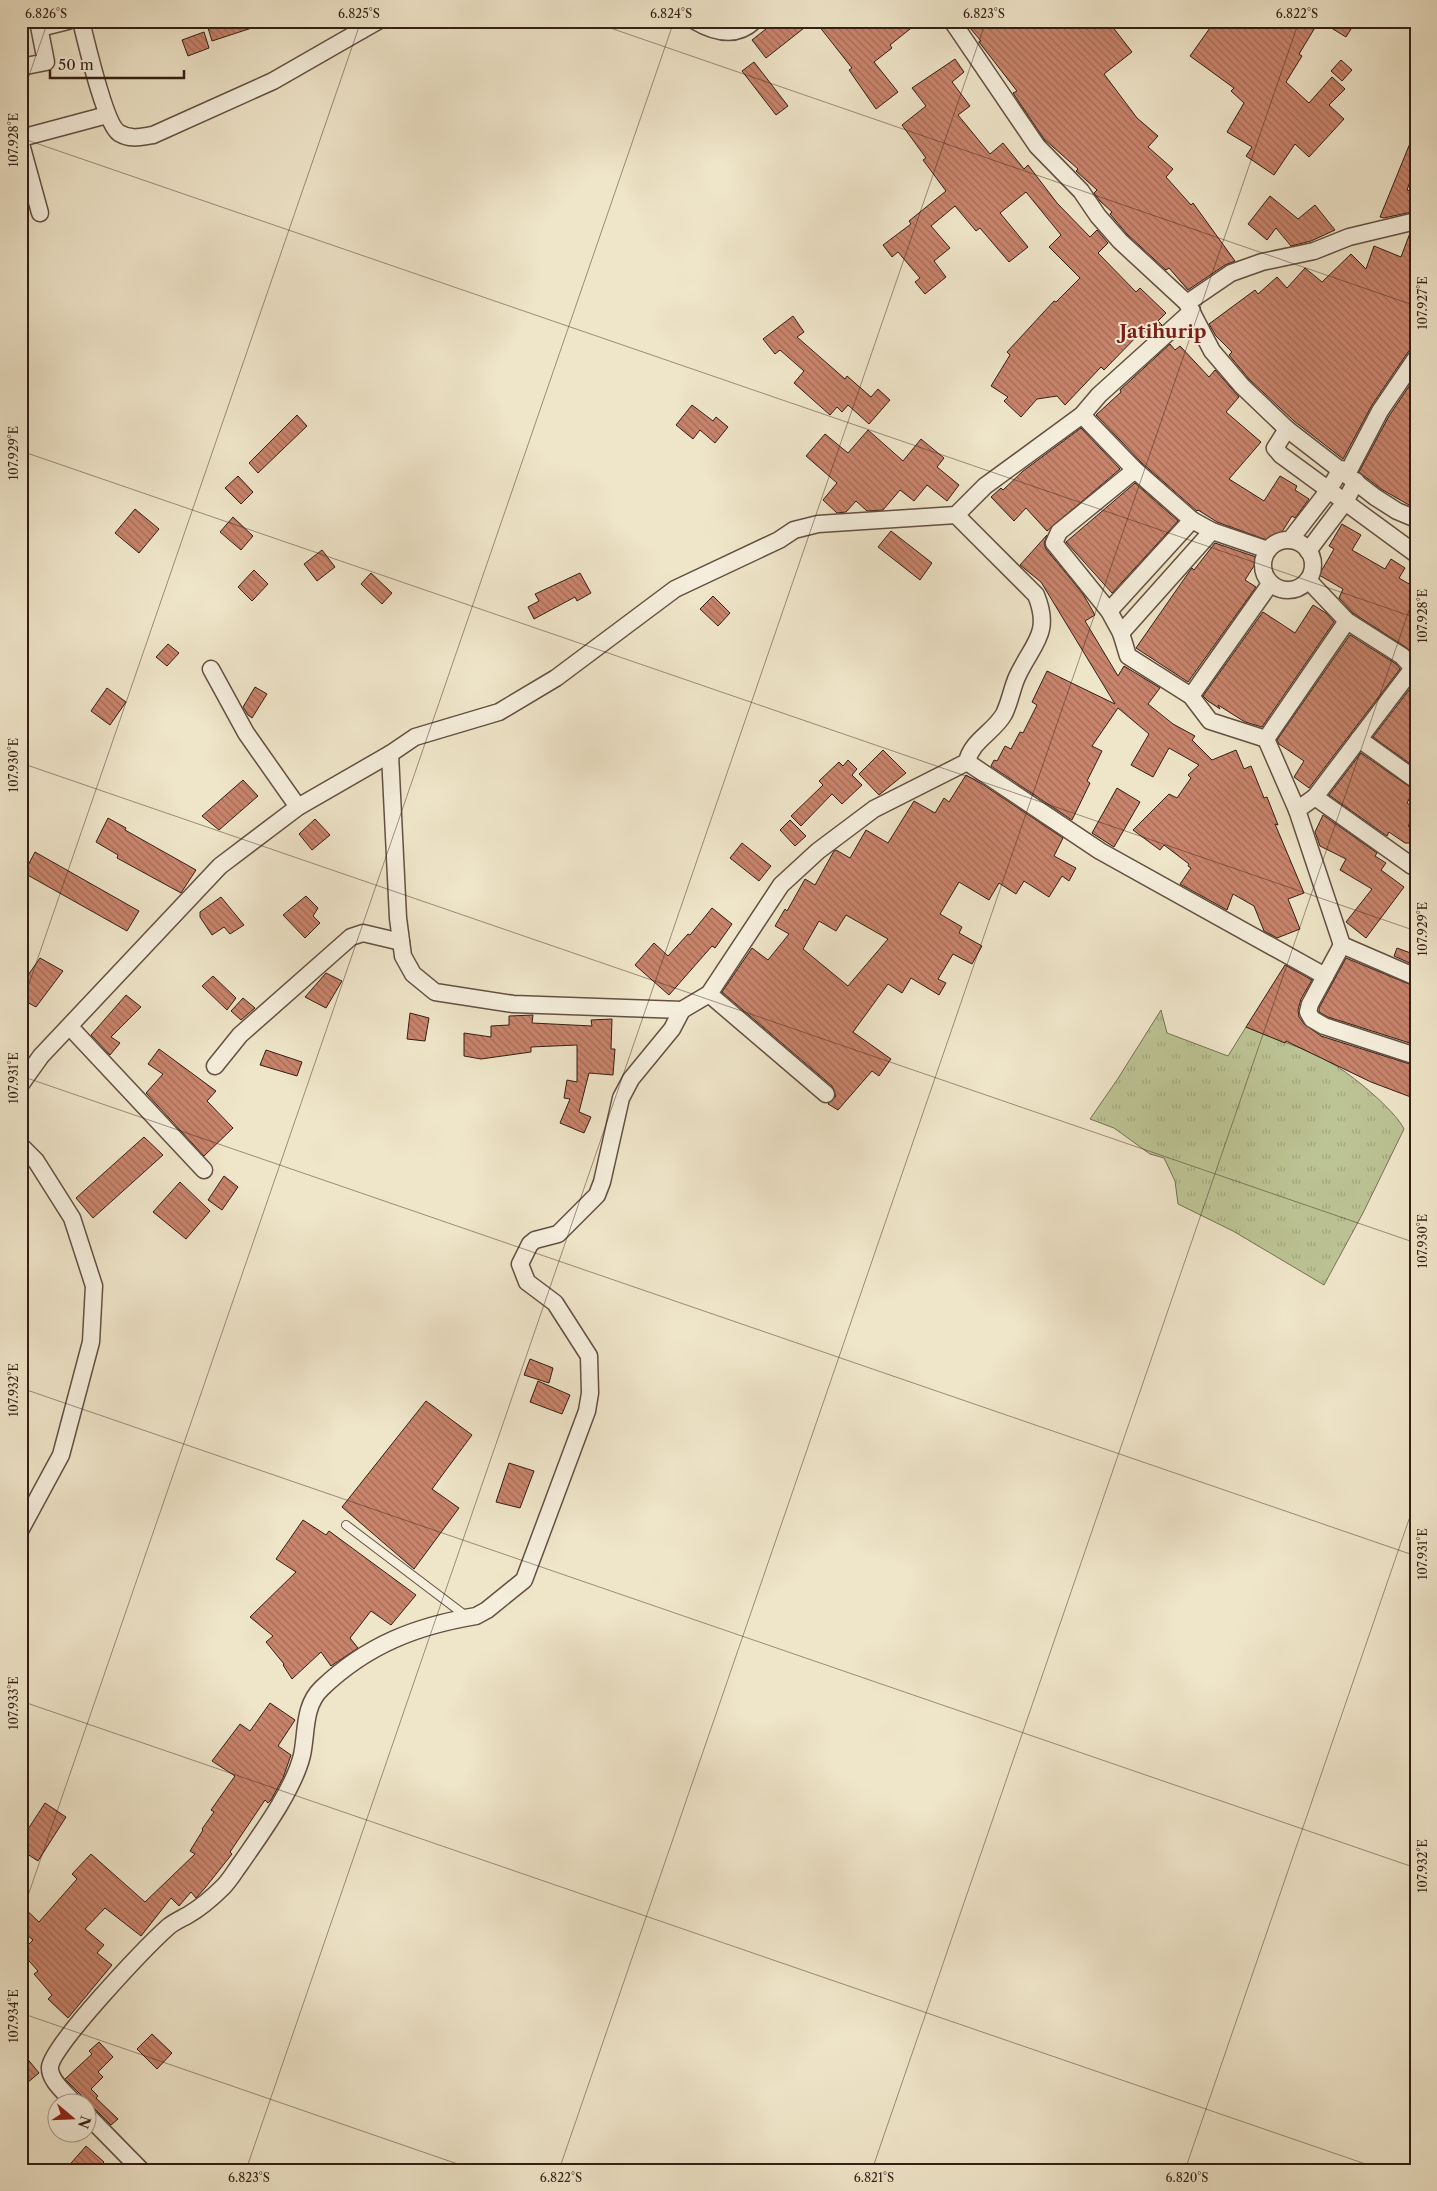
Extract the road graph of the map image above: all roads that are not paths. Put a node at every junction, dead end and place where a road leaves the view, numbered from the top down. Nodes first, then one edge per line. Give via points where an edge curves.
1 (68, 21) edge
2 (81, 21) edge
3 (378, 21) edge
4 (695, 21) edge
5 (754, 21) edge
6 (952, 21) edge
7 (39, 25) edge
8 (360, 26) edge
9 (21, 68) edge
10 (107, 115) junction
11 (21, 138) edge
12 (21, 144) edge
13 (40, 213) dead end
14 (1416, 221) edge
15 (1189, 307) junction
16 (1416, 358) edge
17 (1082, 415) junction
18 (1287, 429) junction
19 (1135, 470) junction
20 (1348, 474) junction
21 (1328, 491) junction
22 (1345, 502) junction
23 (956, 514) junction
24 (1416, 519) edge
25 (1192, 520) junction
26 (1212, 530) junction
27 (1290, 540) junction
28 (1268, 550) junction
29 (1308, 551) junction
30 (1416, 554) edge
31 (1308, 580) junction
32 (1270, 584) junction
33 (1109, 611) junction
34 (1347, 621) junction
35 (1121, 632) junction
36 (1415, 668) edge
37 (211, 669) dead end
38 (1191, 696) junction
39 (1266, 739) junction
40 (1359, 739) junction
41 (390, 754) junction
42 (967, 762) junction
43 (1416, 780) edge
44 (1314, 797) junction
45 (298, 807) junction
46 (1297, 810) junction
47 (1412, 866) dead end
48 (402, 942) junction
49 (1342, 945) junction
50 (1325, 976) junction
51 (1416, 977) edge
52 (709, 994) junction
53 (682, 1010) junction
54 (70, 1027) junction
55 (1416, 1056) edge
56 (215, 1066) dead end
57 (21, 1084) edge
58 (826, 1094) dead end
59 (21, 1146) edge
60 (204, 1170) dead end
61 (346, 1525) dead end
62 (21, 1529) edge
63 (468, 1617) junction
64 (66, 2094) edge
65 (98, 2126) edge
66 (141, 2170) edge

1 - 7 street
2 - 10 street
3 - 8 street
4 - 5 street via 730,33
6 - 15 street via 1037,146 1081,191 1120,242
7 - 9 street via 46,62
8 - 10 street via 273,81 153,135 134,139 118,132
10 - 11 street
12 - 13 street
14 - 15 street via 1349,237 1314,251 1262,262 1231,273
15 - 17 street
15 - 18 street via 1218,358
16 - 20 street via 1380,411
17 - 19 street
17 - 23 street via 985,486
18 - 20 street
18 - 21 street via 1275,448
19 - 25 street
19 - 33 street via 1059,532 1054,543
20 - 21 street
20 - 22 street
20 - 24 street via 1397,511
21 - 22 street
21 - 27 street
22 - 29 street
22 - 30 street
23 - 41 street via 818,524 794,530 675,589 556,678 499,712 415,737
23 - 42 street via 1036,595 1042,611 1040,634 1017,677 1004,714 969,752
25 - 26 street
25 - 33 street
26 - 28 street
26 - 35 street
27 - 28 street via 1278,542
27 - 29 street
28 - 32 street via 1262,568
29 - 31 street via 1313,566
31 - 32 street via 1297,589 1283,591
31 - 34 street
32 - 38 street
33 - 35 street
34 - 36 street
34 - 39 street
35 - 38 street via 1128,656
36 - 40 street
37 - 45 street via 246,733
38 - 39 street via 1210,721
39 - 46 street
40 - 43 street
40 - 44 street
41 - 45 street
41 - 48 street
42 - 50 street via 1100,851
42 - 52 street via 874,809 818,851 781,885
44 - 46 street
44 - 47 street
45 - 54 street via 220,866
46 - 49 street
48 - 53 street via 403,956 413,974 434,992 513,1004
48 - 56 street via 363,933 351,937 240,1036
49 - 50 street
49 - 51 street
50 - 55 street via 1308,1012 1312,1019 1324,1026
52 - 53 street
52 - 58 street
53 - 63 street via 672,1029 631,1079 621,1098 597,1195 558,1234 535,1240 522,1256 520,1264 527,1282 555,1304 589,1356 588,1411 524,1580 487,1610
54 - 57 street via 40,1056
54 - 60 street
59 - 62 street via 36,1162 72,1218 94,1286 91,1342 61,1455
61 - 63 lane
63 - 64 street via 403,1634 371,1650 320,1690 304,1725 302,1755 289,1787 255,1844 224,1886 170,1925 81,2020 55,2056 50,2067 52,2078
65 - 66 street

